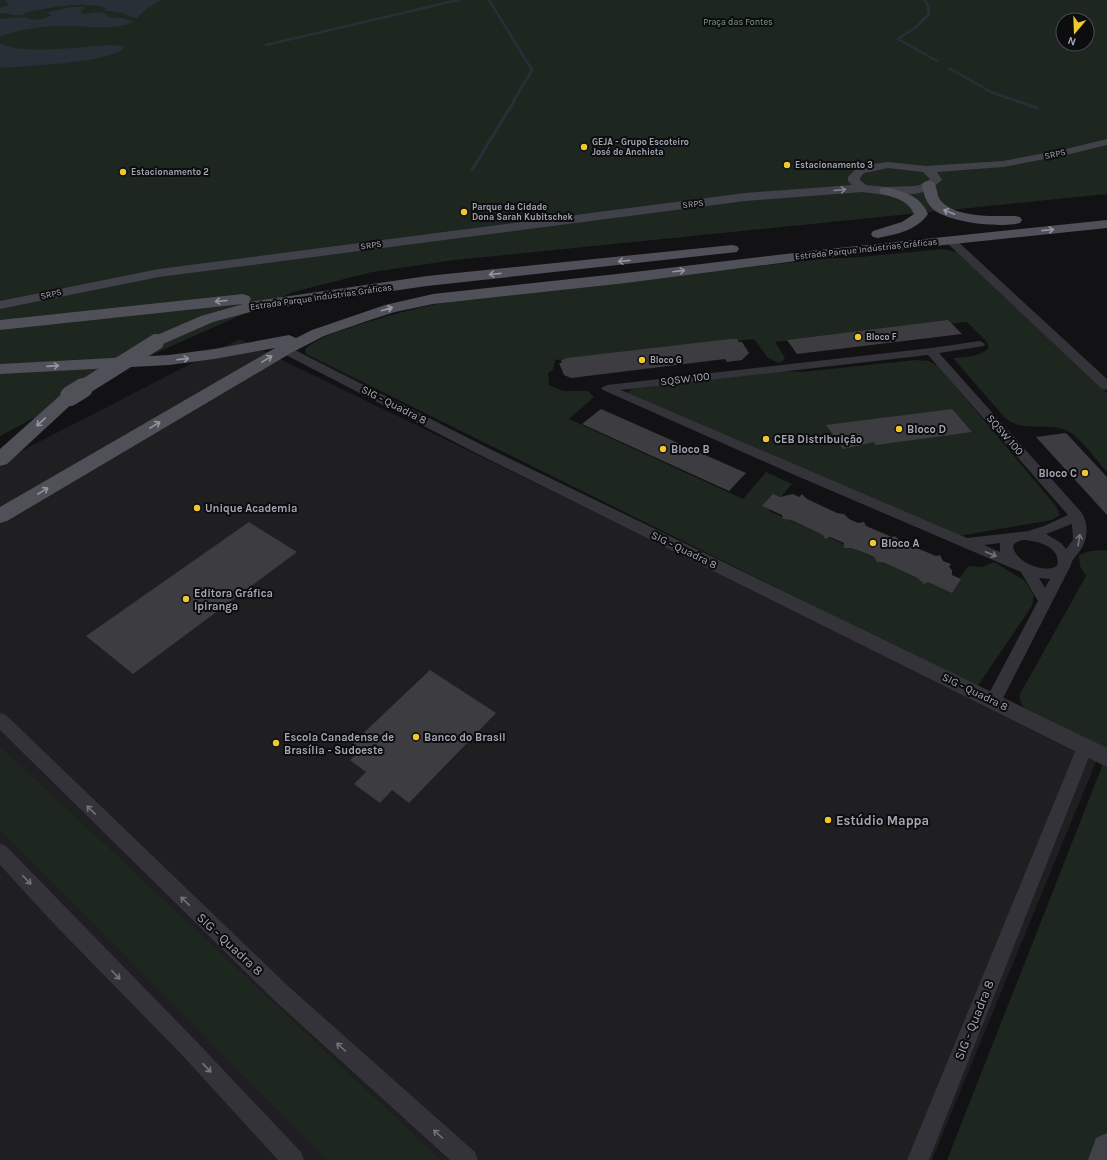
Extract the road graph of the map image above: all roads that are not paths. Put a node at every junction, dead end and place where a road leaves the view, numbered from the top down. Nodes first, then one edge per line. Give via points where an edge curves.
1 (1107, 142) edge
2 (1003, 164) junction
3 (926, 169) junction
4 (854, 177) junction
5 (933, 183) junction
6 (862, 188) junction
7 (886, 191) junction
8 (745, 197) junction
9 (1053, 216) dead end
10 (1015, 220) junction
11 (1107, 224) edge
12 (924, 229) dead end
13 (878, 234) junction
14 (948, 234) junction
15 (863, 235) dead end
16 (748, 247) dead end
17 (663, 257) junction
18 (626, 278) junction
19 (427, 281) junction
20 (0, 305) edge
21 (0, 332) edge
22 (318, 333) junction
23 (980, 344) dead end
24 (284, 349) junction
25 (930, 351) junction
26 (0, 362) edge
27 (31, 367) junction
28 (0, 370) edge
29 (1107, 386) edge
30 (0, 460) edge
31 (0, 516) edge
32 (1077, 516) junction
33 (1031, 535) junction
34 (1014, 537) junction
35 (964, 543) junction
36 (1064, 564) junction
37 (1023, 568) junction
38 (1045, 600) junction
39 (993, 701) junction
40 (0, 720) edge
41 (1085, 747) junction
42 (1107, 758) edge
43 (0, 852) edge
44 (1107, 1149) edge
45 (293, 1160) edge
46 (467, 1160) edge
47 (918, 1160) edge
48 (1104, 1160) edge

1 - 2 main road, SRPS
2 - 3 main road, SRPS
2 - 5 main road, SRPS
3 - 4 main road, SRPS via 888,165 860,170
3 - 5 main road via 934,175
4 - 6 main road via 854,181
4 - 8 main road, SRPS via 769,190
5 - 7 main road, SRPS via 915,190
10 -> 5 main road via 977,220 948,212 935,204 931,198
6 - 7 main road, SRPS
8 -> 6 main road, SRPS
7 - 13 main road via 907,197 919,208 921,214 916,222
8 - 20 main road, SRPS via 159,272
9 - 10 main road, Estrada Parque Indústrias Gráficas
10 - 14 main road, Estrada Parque Indústrias Gráficas
14 -> 11 main road, Estrada Parque Indústrias Gráficas
12 - 13 main road, Estrada Parque Indústrias Gráficas
13 - 15 main road, Estrada Parque Indústrias Gráficas
18 -> 14 main road, Estrada Parque Indústrias Gráficas via 812,255
14 - 29 street
16 - 17 main road, Estrada Parque Indústrias Gráficas
17 - 18 main road, Estrada Parque Indústrias Gráficas
17 -> 19 main road, Estrada Parque Indústrias Gráficas
22 -> 18 main road, Estrada Parque Indústrias Gráficas via 391,308 433,299
19 -> 21 main road via 99,314
19 -> 30 main road, Estrada Parque Indústrias Gráficas, bridge via 252,306 207,319 156,342 70,396
22 - 24 main road, Estrada Parque Indústrias Gráficas
27 -> 22 main road via 182,359
23 - 25 street
31 -> 24 main road, Estrada Parque Indústrias Gráficas
24 - 39 street, SIG - Quadra 8 via 480,450
25 - 32 street, SQSW 100
25 - 35 street, SQSW 100 via 607,388
26 - 27 main road
27 - 28 main road
32 - 33 street via 1049,530
36 -> 32 street via 1078,547 1081,530
33 - 34 street via 1021,534
33 - 36 street via 1057,546
34 - 35 street, SQSW 100
34 - 37 street via 1008,541 1007,553
35 -> 37 street, SQSW 100
36 - 37 street via 1048,574
36 - 38 street
37 - 38 street
38 - 39 street
39 - 41 street, SIG - Quadra 8
46 -> 40 street, SIG - Quadra 8 via 281,993
41 - 42 street, SIG - Quadra 8
41 - 47 street, SIG - Quadra 8
43 -> 45 street
44 - 48 main road

